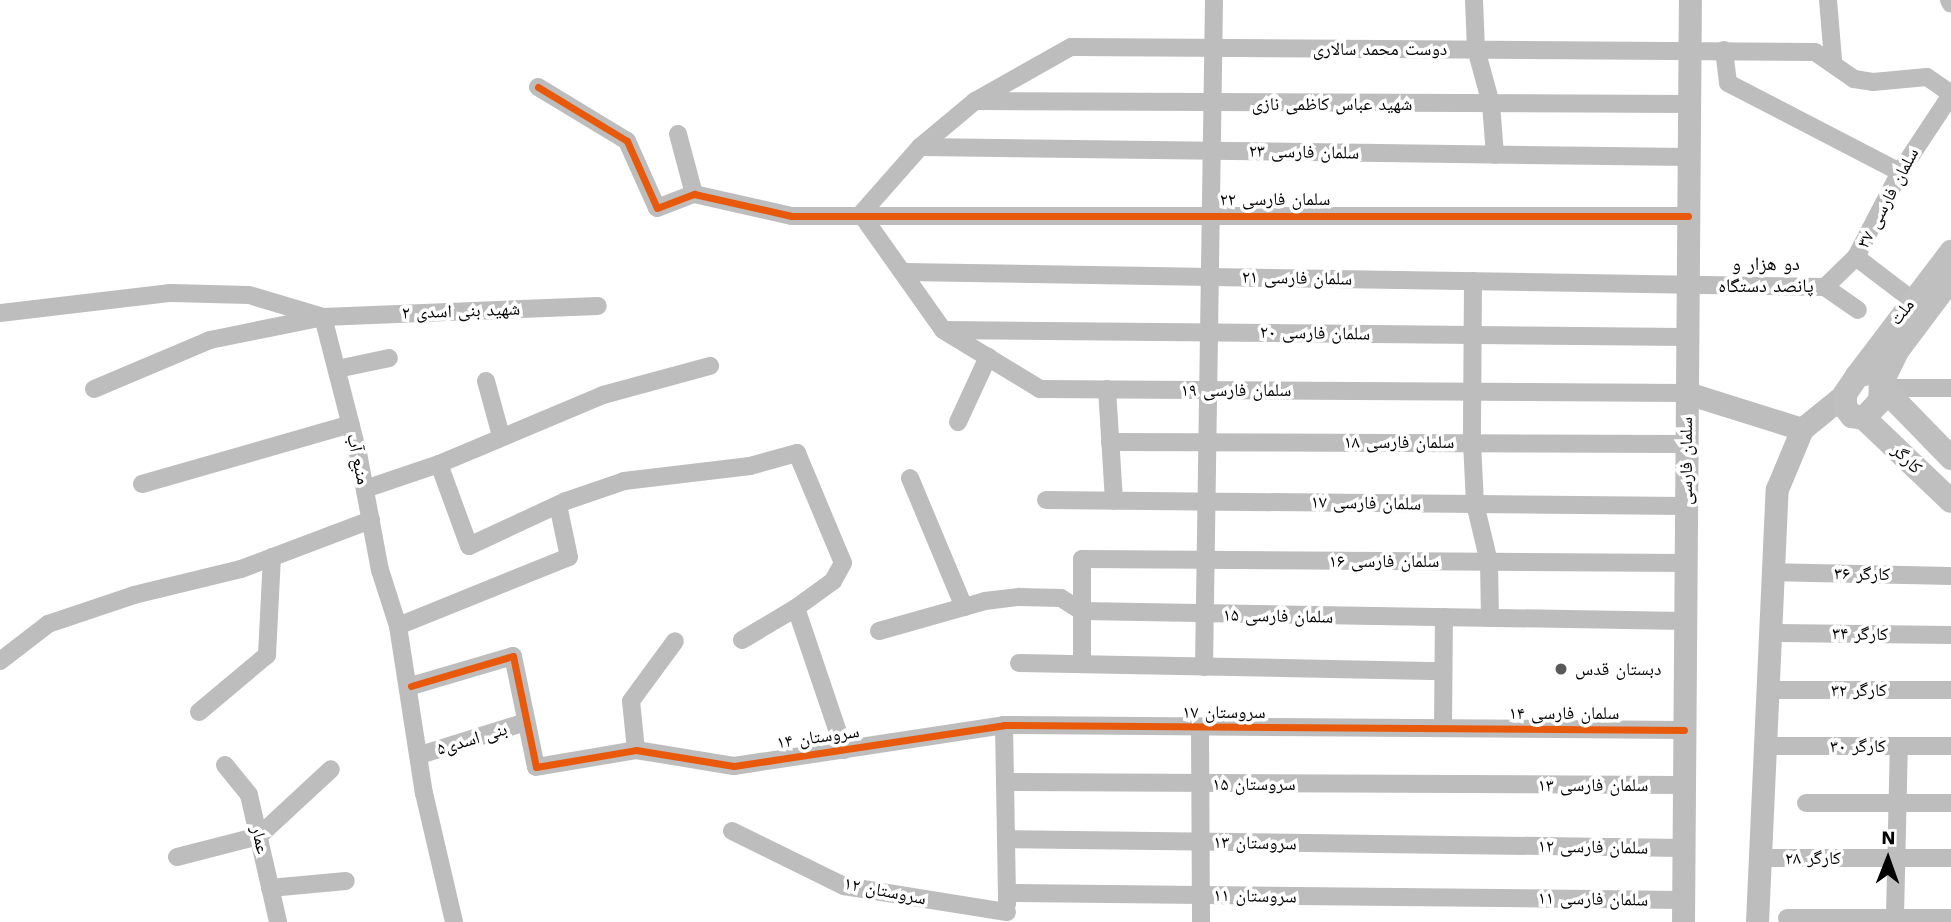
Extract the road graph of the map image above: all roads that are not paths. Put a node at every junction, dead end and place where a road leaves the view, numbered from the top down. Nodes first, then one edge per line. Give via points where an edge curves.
1 (1214, 0) edge
2 (1474, 0) edge
3 (1690, 0) edge
4 (1828, 0) edge
5 (1213, 48) junction
6 (1476, 49) junction
7 (1690, 50) junction
8 (1724, 50) junction
9 (1833, 60) junction
10 (538, 88) dead end
11 (1951, 95) edge
12 (975, 101) junction
13 (1213, 104) junction
14 (1491, 104) junction
15 (1689, 104) junction
16 (678, 134) dead end
17 (920, 146) junction
18 (1213, 151) junction
19 (1495, 155) junction
20 (1689, 157) junction
21 (1900, 172) junction
22 (694, 194) junction
23 (861, 214) junction
24 (1212, 215) junction
25 (1688, 216) junction
26 (1951, 252) edge
27 (1856, 257) junction
28 (904, 272) junction
29 (1211, 277) junction
30 (1951, 279) edge
31 (1474, 281) junction
32 (1689, 284) junction
33 (1825, 286) junction
34 (1912, 300) junction
35 (598, 306) dead end
36 (1858, 310) dead end
37 (0, 313) edge
38 (323, 317) junction
39 (943, 330) junction
40 (1210, 332) junction
41 (1473, 335) junction
42 (1687, 337) junction
43 (988, 357) junction
44 (389, 358) dead end
45 (710, 366) dead end
46 (337, 369) junction
47 (486, 381) dead end
48 (1851, 385) junction
49 (1882, 385) junction
50 (1951, 388) edge
51 (94, 389) dead end
52 (1107, 389) junction
53 (1209, 390) junction
54 (1472, 392) junction
55 (1687, 393) junction
56 (1864, 418) junction
57 (958, 422) dead end
58 (351, 424) junction
59 (1802, 429) junction
60 (501, 436) junction
61 (1208, 441) junction
62 (1110, 442) junction
63 (1472, 442) junction
64 (1687, 444) junction
65 (1951, 458) edge
66 (439, 464) junction
67 (909, 478) dead end
68 (142, 484) dead end
69 (365, 489) junction
70 (1046, 500) dead end
71 (1114, 501) junction
72 (1207, 501) junction
73 (1951, 501) edge
74 (1475, 504) junction
75 (558, 505) junction
76 (1686, 506) junction
77 (371, 520) junction
78 (272, 557) junction
79 (1206, 560) junction
80 (1489, 562) junction
81 (1686, 563) junction
82 (1772, 572) junction
83 (1951, 576) edge
84 (964, 607) junction
85 (796, 608) junction
86 (1082, 611) junction
87 (1205, 615) junction
88 (1444, 617) junction
89 (1490, 618) junction
90 (1685, 621) junction
91 (398, 626) junction
92 (879, 631) dead end
93 (1769, 633) junction
94 (1951, 635) edge
95 (742, 640) dead end
96 (675, 641) dead end
97 (0, 661) edge
98 (1019, 663) dead end
99 (1082, 664) junction
100 (1204, 667) junction
101 (1443, 671) junction
102 (411, 686) junction
103 (1767, 690) junction
104 (1951, 690) edge
105 (199, 712) dead end
106 (523, 723) junction
107 (1004, 725) junction
108 (1200, 728) junction
109 (1443, 728) junction
110 (1684, 730) junction
111 (1764, 746) junction
112 (1899, 746) junction
113 (1951, 746) edge
114 (636, 750) junction
115 (844, 750) junction
116 (420, 755) junction
117 (225, 765) dead end
118 (331, 769) dead end
119 (1005, 782) junction
120 (1200, 784) junction
121 (1684, 785) junction
122 (1503, 786) joint
123 (1806, 803) dead end
124 (1898, 803) junction
125 (1951, 803) edge
126 (732, 831) dead end
127 (259, 836) junction
128 (1006, 839) junction
129 (1200, 842) junction
130 (1504, 846) joint
131 (1683, 848) junction
132 (177, 857) dead end
133 (1759, 858) junction
134 (1896, 858) junction
135 (1951, 858) edge
136 (346, 881) dead end
137 (270, 888) junction
138 (1007, 893) junction
139 (1201, 895) junction
140 (1503, 898) joint
141 (1683, 911) edge
142 (1895, 916) junction
143 (1007, 917) edge
144 (1787, 918) dead end
145 (1951, 918) edge
146 (278, 922) edge
147 (454, 922) edge
148 (1201, 922) edge
149 (1757, 922) edge

1 - 5 street
2 - 6 street
3 - 7 street, سلمان فارسی
4 - 9 street
5 - 6 street, دوست محمد سالاری
5 - 12 street, دوست محمد سالاری via 1071,47
5 - 13 street
6 - 7 street, دوست محمد سالاری
6 - 14 street
7 - 8 street, دوست محمد سالاری
7 - 15 street, سلمان فارسی
8 - 9 street, دوست محمد سالاری via 1815,52
8 - 21 street via 1728,83
9 - 11 street via 1854,79 1873,82 1927,77
10 - 22 street via 627,141 657,208
11 - 21 street, سلمان فارسی ۳۷
12 - 13 street, شهید عباس کاظمی نازی
12 - 17 street
13 - 14 street, شهید عباس کاظمی نازی
13 - 18 street
14 - 15 street, شهید عباس کاظمی نازی
14 - 19 street
15 - 20 street, سلمان فارسی
16 - 22 street
17 - 18 street, سلمان فارسی ۲۳
17 - 23 street
18 - 19 street, سلمان فارسی ۲۳
18 - 24 street
19 - 20 street, سلمان فارسی ۲۳
20 - 25 street, سلمان فارسی
21 - 27 street, سلمان فارسی ۳۷
22 - 23 street via 792,216
23 - 24 street, سلمان فارسی ۲۲
23 - 28 street, سلمان فارسی ۱۹
24 - 25 street, سلمان فارسی ۲۲
24 - 29 street
25 - 32 street, سلمان فارسی
26 - 34 main road, ملت
27 - 33 street, سلمان فارسی ۳۷
27 - 34 street
28 - 29 street, سلمان فارسی ۲۱
28 - 39 street, سلمان فارسی ۱۹
29 - 31 street, سلمان فارسی ۲۱
29 - 40 street
30 - 49 main road, ملت via 1897,351
31 - 32 street, سلمان فارسی ۲۱
31 - 41 street
32 - 33 street
32 - 42 street, سلمان فارسی
33 - 36 street
34 - 48 main road, ملت
35 - 38 street, شهید بنی اسدی ۲
37 - 38 street via 171,293 249,295
38 - 46 street, منبع آب
38 - 51 street via 210,340
39 - 40 street, سلمان فارسی ۲۰
39 - 43 street, سلمان فارسی ۱۹
40 - 41 street, سلمان فارسی ۲۰
40 - 53 street
41 - 42 street, سلمان فارسی ۲۰
41 - 54 street
42 - 55 street, سلمان فارسی
43 - 52 street, سلمان فارسی ۱۹ via 1040,389
43 - 57 street
44 - 46 street
45 - 60 street via 603,395
46 - 58 street, منبع آب
47 - 60 street
48 - 49 main road via 1872,372
48 - 56 main road, کارگر via 1848,412
48 - 59 street
49 - 50 street
49 - 56 main road, ملت via 1877,408
49 - 65 main road, کارگر
52 - 53 street, سلمان فارسی ۱۹
52 - 62 street
53 - 54 street, سلمان فارسی ۱۹
53 - 61 street
54 - 55 street, سلمان فارسی ۱۹
54 - 63 street
55 - 59 street
55 - 64 street, سلمان فارسی
56 - 73 main road, کارگر
58 - 68 street
58 - 69 street, منبع آب
59 - 82 street via 1777,489
60 - 66 street
61 - 62 street, سلمان فارسی ۱۸
61 - 63 street, سلمان فارسی ۱۸
61 - 72 street
62 - 71 street
63 - 64 street, سلمان فارسی ۱۸
63 - 74 street
64 - 76 street, سلمان فارسی
66 - 69 street
66 - 75 street via 469,546
67 - 84 street
69 - 77 street, منبع آب
70 - 71 street, سلمان فارسی ۱۷
71 - 72 street, سلمان فارسی ۱۷
72 - 74 street, سلمان فارسی ۱۷
72 - 79 street
74 - 76 street, سلمان فارسی ۱۷
74 - 80 street
75 - 85 street via 624,481 750,466 797,453 843,563 833,581
75 - 91 street via 569,557
76 - 81 street, سلمان فارسی
77 - 78 street
77 - 91 street, منبع آب via 380,570
78 - 97 street via 48,624
78 - 105 street via 267,655
79 - 80 street, سلمان فارسی ۱۶
79 - 86 street, سلمان فارسی ۱۶ via 1082,559
79 - 87 street
80 - 81 street, سلمان فارسی ۱۶
80 - 89 street
81 - 90 street, سلمان فارسی
82 - 83 street, کارگر ۳۶
82 - 93 street
84 - 86 street, سلمان فارسی ۱۵ via 1020,597 1061,598
84 - 92 street, سلمان فارسی ۱۵
85 - 95 street
85 - 115 street
86 - 87 street, سلمان فارسی ۱۵
86 - 99 street
87 - 88 street, سلمان فارسی ۱۵
87 - 100 street
88 - 89 street, سلمان فارسی ۱۵
88 - 101 street
89 - 90 street, سلمان فارسی ۱۵
90 - 110 street, سلمان فارسی
91 - 102 street, منبع آب
93 - 94 street, کارگر ۳۴
93 - 103 street
96 - 114 street via 631,701
98 - 99 street
99 - 100 street
100 - 101 street
101 - 109 street
102 - 106 street via 513,656
102 - 116 street, منبع آب
103 - 104 street, کارگر ۳۲
103 - 111 street
106 - 114 street, سروستان ۱۴ via 536,766
106 - 116 street, بنی اسدی۵
107 - 108 street, سروستان ۱۷
107 - 115 street, سروستان ۱۴
107 - 119 street
108 - 109 street, سروستان ۱۷
108 - 120 street
109 - 110 street, سلمان فارسی ۱۴
110 - 121 street, سلمان فارسی
111 - 112 street, کارگر ۳۰
111 - 133 street
112 - 113 street, کارگر ۳۰
112 - 124 street
114 - 115 street, سروستان ۱۴ via 734,766
116 - 147 street, منبع آب via 424,793
117 - 127 street, عمار via 249,795
118 - 127 street
119 - 120 street, سروستان ۱۵
119 - 128 street
120 - 122 street, سروستان ۱۵
120 - 129 street
121 - 122 street, سلمان فارسی ۱۳
121 - 131 street, سلمان فارسی
123 - 124 street
124 - 125 street
124 - 134 street
126 - 143 street, سروستان ۱۲ via 844,886
127 - 132 street
127 - 137 street, عمار
128 - 129 street, سروستان ۱۳
128 - 138 street
129 - 130 street, سروستان ۱۳
129 - 139 street
130 - 131 street, سلمان فارسی ۱۲
131 - 141 street, سلمان فارسی
133 - 134 street, کارگر ۲۸
133 - 149 street
134 - 135 street, کارگر ۲۸
134 - 142 street
136 - 137 street
137 - 146 street, عمار
138 - 139 street, سروستان ۱۱
138 - 143 street
139 - 140 street, سروستان ۱۱
139 - 148 street
140 - 141 street, سلمان فارسی ۱۱
142 - 144 street
142 - 145 street

